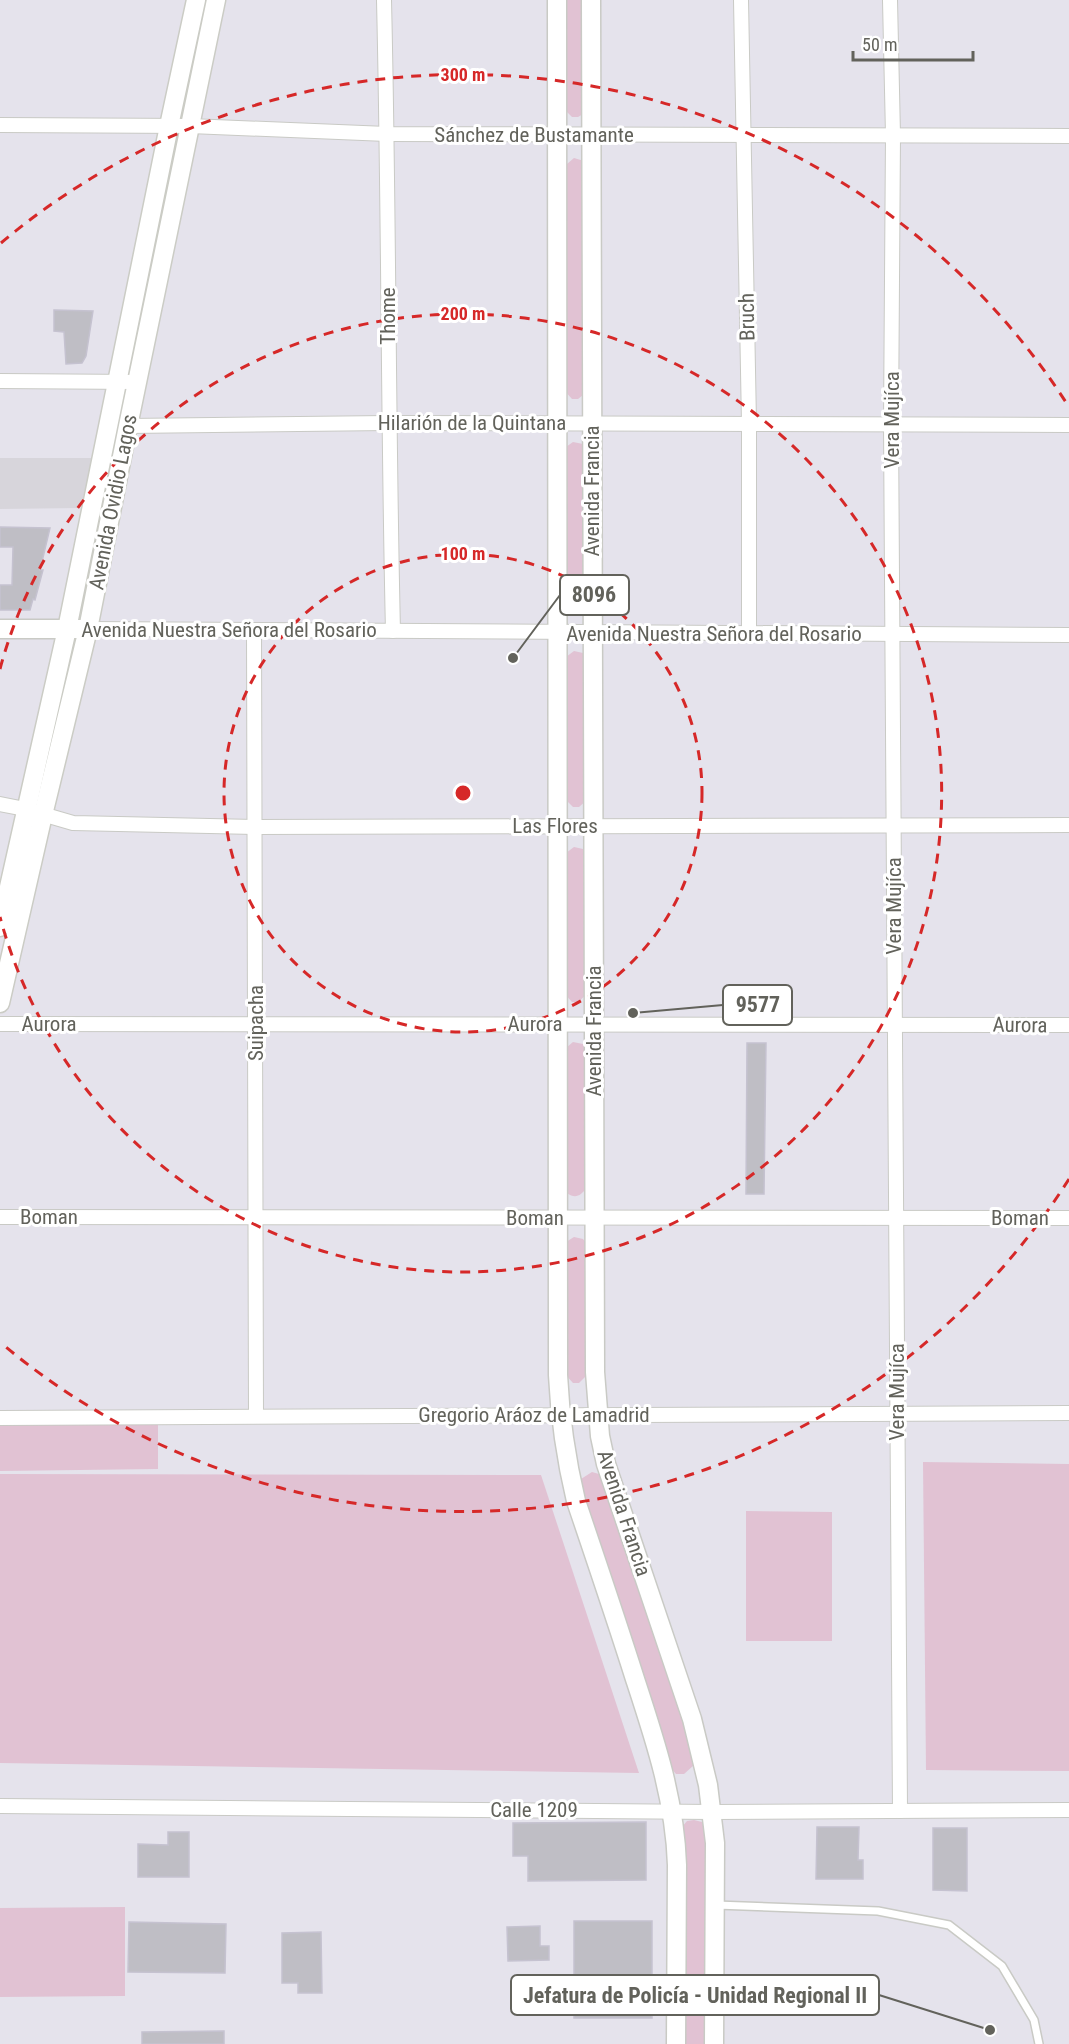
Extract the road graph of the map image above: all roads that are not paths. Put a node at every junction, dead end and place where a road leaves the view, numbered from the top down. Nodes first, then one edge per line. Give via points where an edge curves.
1 (196, 0) edge
2 (216, 0) edge
3 (384, 0) edge
4 (556, 0) edge
5 (591, 0) edge
6 (741, 0) edge
7 (890, 0) edge
8 (0, 125) edge
9 (169, 126) junction
10 (190, 126) junction
11 (387, 134) junction
12 (743, 134) junction
13 (556, 135) junction
14 (591, 135) junction
15 (893, 135) junction
16 (1069, 136) edge
17 (0, 381) edge
18 (118, 382) junction
19 (137, 382) junction
20 (388, 423) junction
21 (557, 423) junction
22 (749, 423) junction
23 (592, 424) junction
24 (891, 424) junction
25 (1069, 425) edge
26 (128, 426) junction
27 (0, 629) edge
28 (67, 629) junction
29 (88, 629) junction
30 (255, 630) junction
31 (393, 631) junction
32 (557, 633) junction
33 (593, 633) junction
34 (749, 634) junction
35 (894, 634) junction
36 (1069, 635) edge
37 (0, 804) edge
38 (34, 812) junction
39 (894, 824) junction
40 (557, 825) junction
41 (593, 825) junction
42 (1069, 825) edge
43 (255, 827) junction
44 (0, 927) edge
45 (3, 976) edge
46 (0, 1003) edge
47 (0, 1024) edge
48 (557, 1024) junction
49 (594, 1024) junction
50 (895, 1024) junction
51 (257, 1025) junction
52 (1069, 1025) edge
53 (0, 1217) edge
54 (256, 1217) junction
55 (558, 1218) junction
56 (594, 1218) junction
57 (896, 1218) junction
58 (1069, 1218) edge
59 (1069, 1413) edge
60 (897, 1414) junction
61 (560, 1415) junction
62 (598, 1415) junction
63 (256, 1416) junction
64 (0, 1418) edge
65 (0, 1806) edge
66 (1069, 1810) edge
67 (672, 1811) junction
68 (900, 1811) junction
69 (713, 1812) junction
70 (716, 1905) junction
71 (676, 2044) edge
72 (714, 2044) edge
73 (1039, 2044) edge

1 - 9 street, Avenida Ovidio Lagos
2 - 10 street, Avenida Ovidio Lagos
3 - 11 street, Thome
4 - 13 street, Avenida Francia
5 - 14 street, Avenida Francia
6 - 12 street, Bruch
7 - 15 street, Vera Mujíca
8 - 9 street, Sánchez de Bustamante
9 - 10 street, Sánchez de Bustamante
9 - 18 street, Avenida Ovidio Lagos
10 - 11 street, Sánchez de Bustamante
10 - 19 street, Avenida Ovidio Lagos
11 - 13 street, Sánchez de Bustamante
11 - 20 street, Thome
12 - 14 street, Sánchez de Bustamante
12 - 15 street, Sánchez de Bustamante
12 - 22 street, Bruch
13 - 14 street, Sánchez de Bustamante
13 - 21 street, Avenida Francia
14 - 23 street, Avenida Francia
15 - 16 street, Sánchez de Bustamante
15 - 24 street, Vera Mujíca
17 - 18 street
18 - 19 street
18 - 28 street, Avenida Ovidio Lagos
19 - 26 street, Avenida Ovidio Lagos
20 - 21 street, Hilarión de la Quintana
20 - 26 street, Hilarión de la Quintana
20 - 31 street, Thome
21 - 23 street, Hilarión de la Quintana
21 - 32 street, Avenida Francia
22 - 23 street, Hilarión de la Quintana
22 - 24 street, Hilarión de la Quintana
22 - 34 street, Bruch
23 - 33 street, Avenida Francia
24 - 25 street, Hilarión de la Quintana
24 - 35 street, Vera Mujíca
26 - 29 street, Avenida Ovidio Lagos
27 - 28 street, Avenida Nuestra Señora del Rosario
28 - 29 street, Avenida Nuestra Señora del Rosario
28 - 38 street, Avenida Ovidio Lagos
29 - 30 street, Avenida Nuestra Señora del Rosario
29 - 38 street, Avenida Ovidio Lagos
30 - 31 street, Avenida Nuestra Señora del Rosario
30 - 43 street, Suipacha
31 - 32 street, Avenida Nuestra Señora del Rosario
32 - 33 street, Avenida Nuestra Señora del Rosario
32 - 40 street, Avenida Francia
33 - 34 street, Avenida Nuestra Señora del Rosario
33 - 41 street, Avenida Francia
34 - 35 street, Avenida Nuestra Señora del Rosario
35 - 36 street, Avenida Nuestra Señora del Rosario
35 - 39 street, Vera Mujíca
37 - 38 street, Las Flores
38 - 43 street, Las Flores via 73,823
38 - 44 street, Avenida Ovidio Lagos
38 - 45 street, Avenida Ovidio Lagos
39 - 41 street, Las Flores
39 - 42 street, Las Flores
39 - 50 street, Vera Mujíca
40 - 41 street, Las Flores
40 - 43 street, Las Flores
40 - 48 street, Avenida Francia
41 - 49 street, Avenida Francia
43 - 51 street, Suipacha
45 - 46 street, Avenida Ovidio Lagos
47 - 51 street, Aurora
48 - 49 street, Aurora
48 - 51 street, Aurora
48 - 55 street, Avenida Francia
49 - 50 street, Aurora
49 - 56 street, Avenida Francia
50 - 52 street, Aurora
50 - 57 street, Vera Mujíca
51 - 54 street, Suipacha
53 - 54 street, Boman
54 - 55 street, Boman
54 - 63 street, Suipacha
55 - 56 street, Boman
55 - 61 street, Avenida Francia
56 - 57 street, Boman
56 - 62 street, Avenida Francia
57 - 58 street, Boman
57 - 60 street, Vera Mujíca
59 - 60 street, Gregorio Aráoz de Lamadrid
60 - 62 street, Gregorio Aráoz de Lamadrid
60 - 68 street, Vera Mujíca
61 - 62 street, Gregorio Aráoz de Lamadrid
61 - 63 street, Gregorio Aráoz de Lamadrid
61 - 67 street, Avenida Francia via 576,1501 649,1721
62 - 69 street, Avenida Francia via 606,1464 692,1719
63 - 64 street, Gregorio Aráoz de Lamadrid
65 - 67 street, Calle 1209
66 - 68 street, Calle 1209
67 - 69 street, Calle 1209
67 - 71 street, Avenida Francia via 677,1865
68 - 69 street, Calle 1209
69 - 70 street, Avenida Francia
70 - 72 street, Avenida Francia
70 - 73 lane via 878,1911 949,1925 1002,1966 1034,2020

